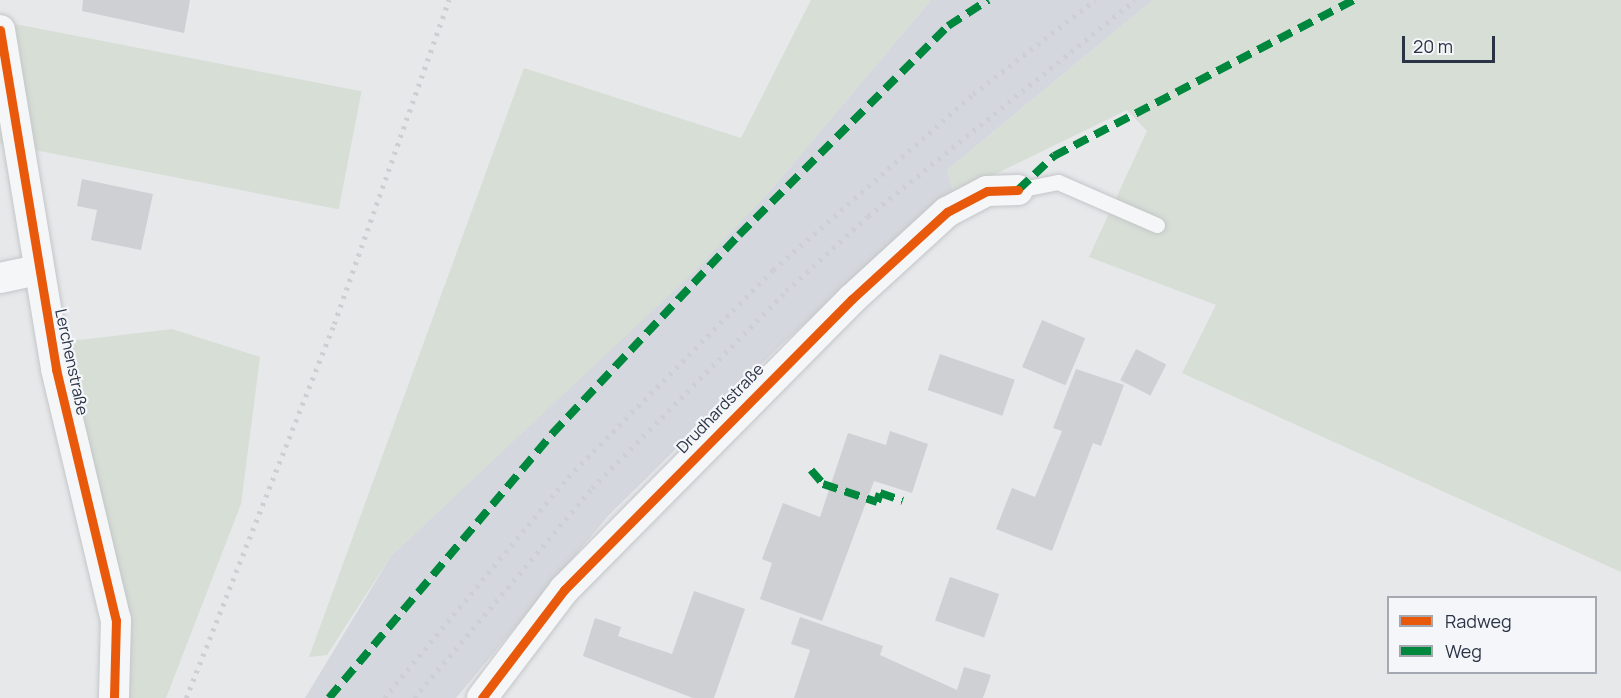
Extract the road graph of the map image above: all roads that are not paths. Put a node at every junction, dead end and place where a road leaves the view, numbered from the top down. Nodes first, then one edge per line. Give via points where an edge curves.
1 (0, 30) edge
2 (1018, 190) joint
3 (1157, 225) dead end
4 (38, 270) junction
5 (0, 278) edge
6 (114, 698) edge
7 (482, 698) edge

1 - 4 street, Lerchenstraße
2 - 3 lane via 1058,182
2 - 7 street, Drudhardstraße via 987,191 947,212 844,307 564,590
4 - 5 street
4 - 6 street, Lerchenstraße via 116,620

